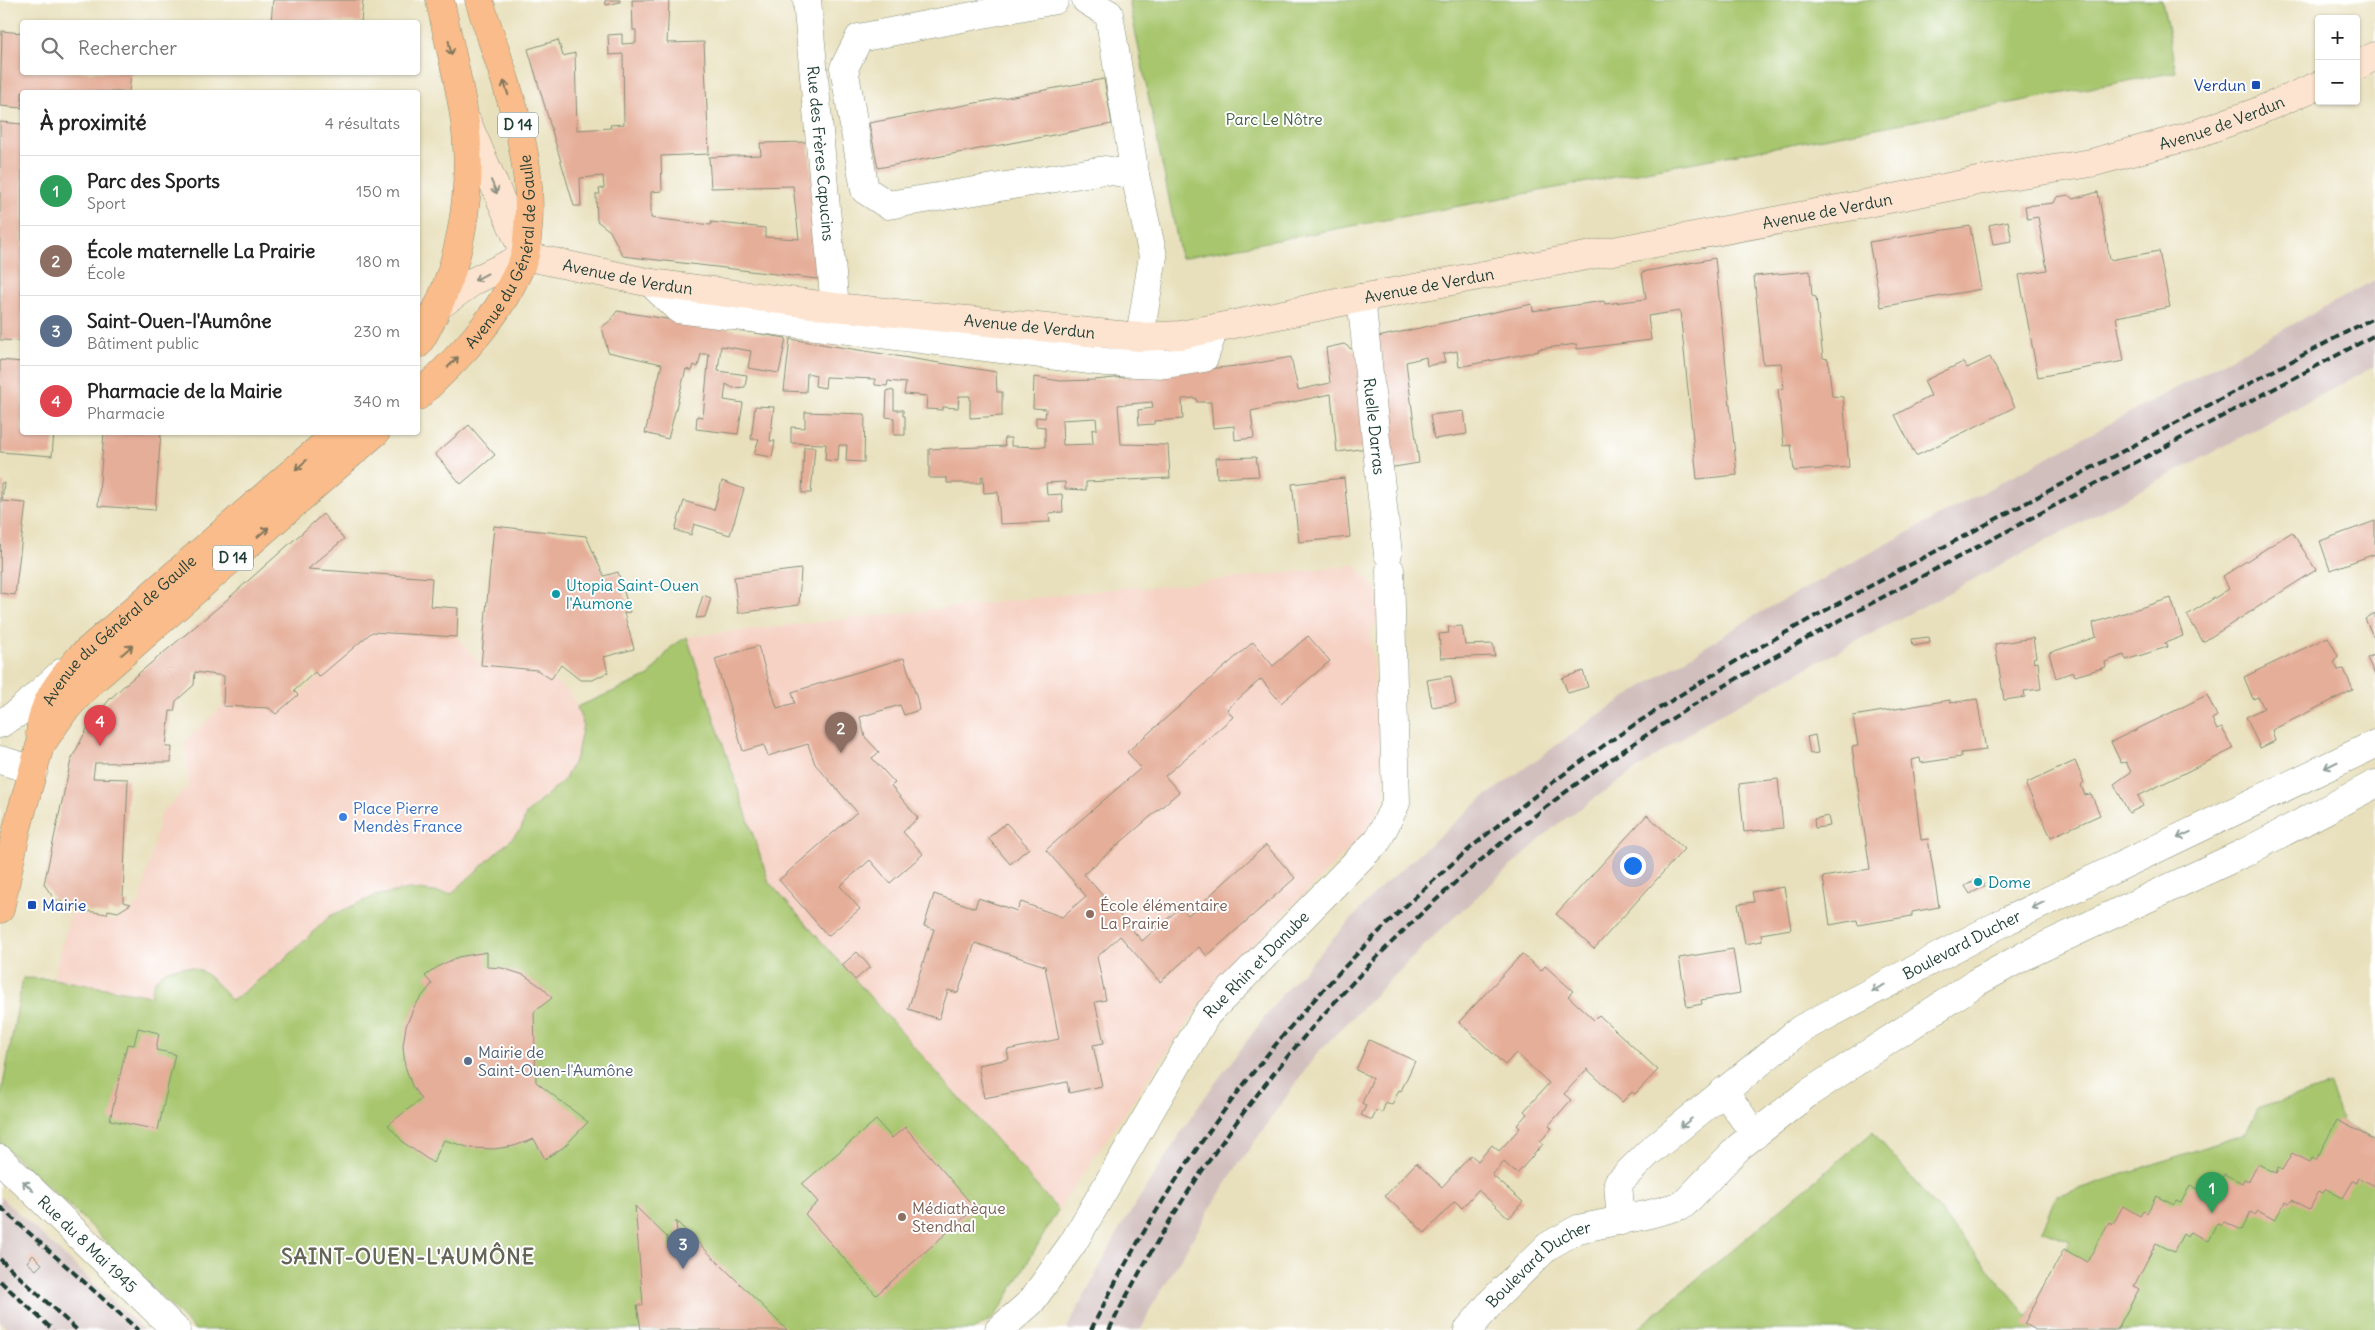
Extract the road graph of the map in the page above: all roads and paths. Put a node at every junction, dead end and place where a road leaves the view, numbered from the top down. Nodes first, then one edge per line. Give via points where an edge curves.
1 (440, 0) edge
2 (479, 0) edge
3 (807, 0) edge
4 (1055, 0) edge
5 (1086, 0) edge
6 (2375, 56) edge
7 (2360, 64) edge
8 (2315, 87) edge
9 (463, 109) junction
10 (1136, 176) junction
11 (525, 256) junction
12 (651, 283) junction
13 (1361, 298) junction
14 (440, 305) junction
15 (835, 307) junction
16 (1214, 329) junction
17 (1140, 337) junction
18 (420, 340) edge
19 (420, 394) edge
20 (335, 435) edge
21 (373, 435) edge
22 (1389, 562) joint
23 (79, 658) junction
24 (0, 724) edge
25 (2375, 744) edge
26 (37, 758) junction
27 (0, 760) edge
28 (2375, 784) edge
29 (0, 909) edge
30 (1724, 1091) junction
31 (1755, 1135) junction
32 (0, 1159) edge
33 (1621, 1221) junction
34 (176, 1330) edge
35 (999, 1330) edge
36 (1468, 1330) edge

1 -> 9 main road, Avenue du Général de Gaulle / D 14
11 -> 2 main road, Avenue du Général de Gaulle / D 14 via 529,194 527,164
3 - 15 street, Rue des Frères Capucins
4 - 10 street via 859,38 844,68 865,190 888,205 1105,170
5 - 10 street via 1108,14
6 - 7 main road
8 - 13 main road, Avenue de Verdun via 2190,136 2091,163 1978,181
9 -> 11 main road, D 14
9 - 14 main road, Avenue du Général de Gaulle / D 14 via 467,168 464,207 459,245
10 - 17 street via 1153,256
11 - 12 main road, Avenue de Verdun
11 -> 14 main road via 474,280
19 -> 11 main road, Avenue du Général de Gaulle / D 14 via 486,325 510,288
12 - 15 main road, Avenue de Verdun
12 - 16 street via 678,309 1106,362 1166,364 1204,358
13 - 16 main road, Avenue de Verdun
13 - 22 street, Ruelle Darras
14 - 18 main road, Avenue du Général de Gaulle / D 14
15 - 17 main road, Avenue de Verdun
16 - 17 main road, Avenue de Verdun
20 -> 23 main road, Avenue du Général de Gaulle / D 14
26 -> 21 main road, Avenue du Général de Gaulle / D 14 via 64,711 90,683
22 - 35 street, Rue Rhin et Danube via 1396,803 1378,840 1207,1014 1073,1243 1031,1302
23 - 24 street via 16,714
23 - 26 main road, Avenue du Général de Gaulle / D 14 via 45,707
25 -> 30 street, Boulevard Ducher via 2008,920 1876,989 1801,1029
26 - 27 street
26 - 29 main road, Avenue du Général de Gaulle / D 14 via 17,828
28 - 31 street, Boulevard Ducher via 2244,853 2026,955 1976,982 1807,1094
30 - 31 street
30 -> 33 street, Boulevard Ducher via 1648,1153 1618,1183
31 - 33 street, Boulevard Ducher via 1739,1147 1683,1205
34 -> 32 street, Rue du 8 Mai 1945
33 - 36 street, Boulevard Ducher via 1578,1229 1548,1246 1493,1300

